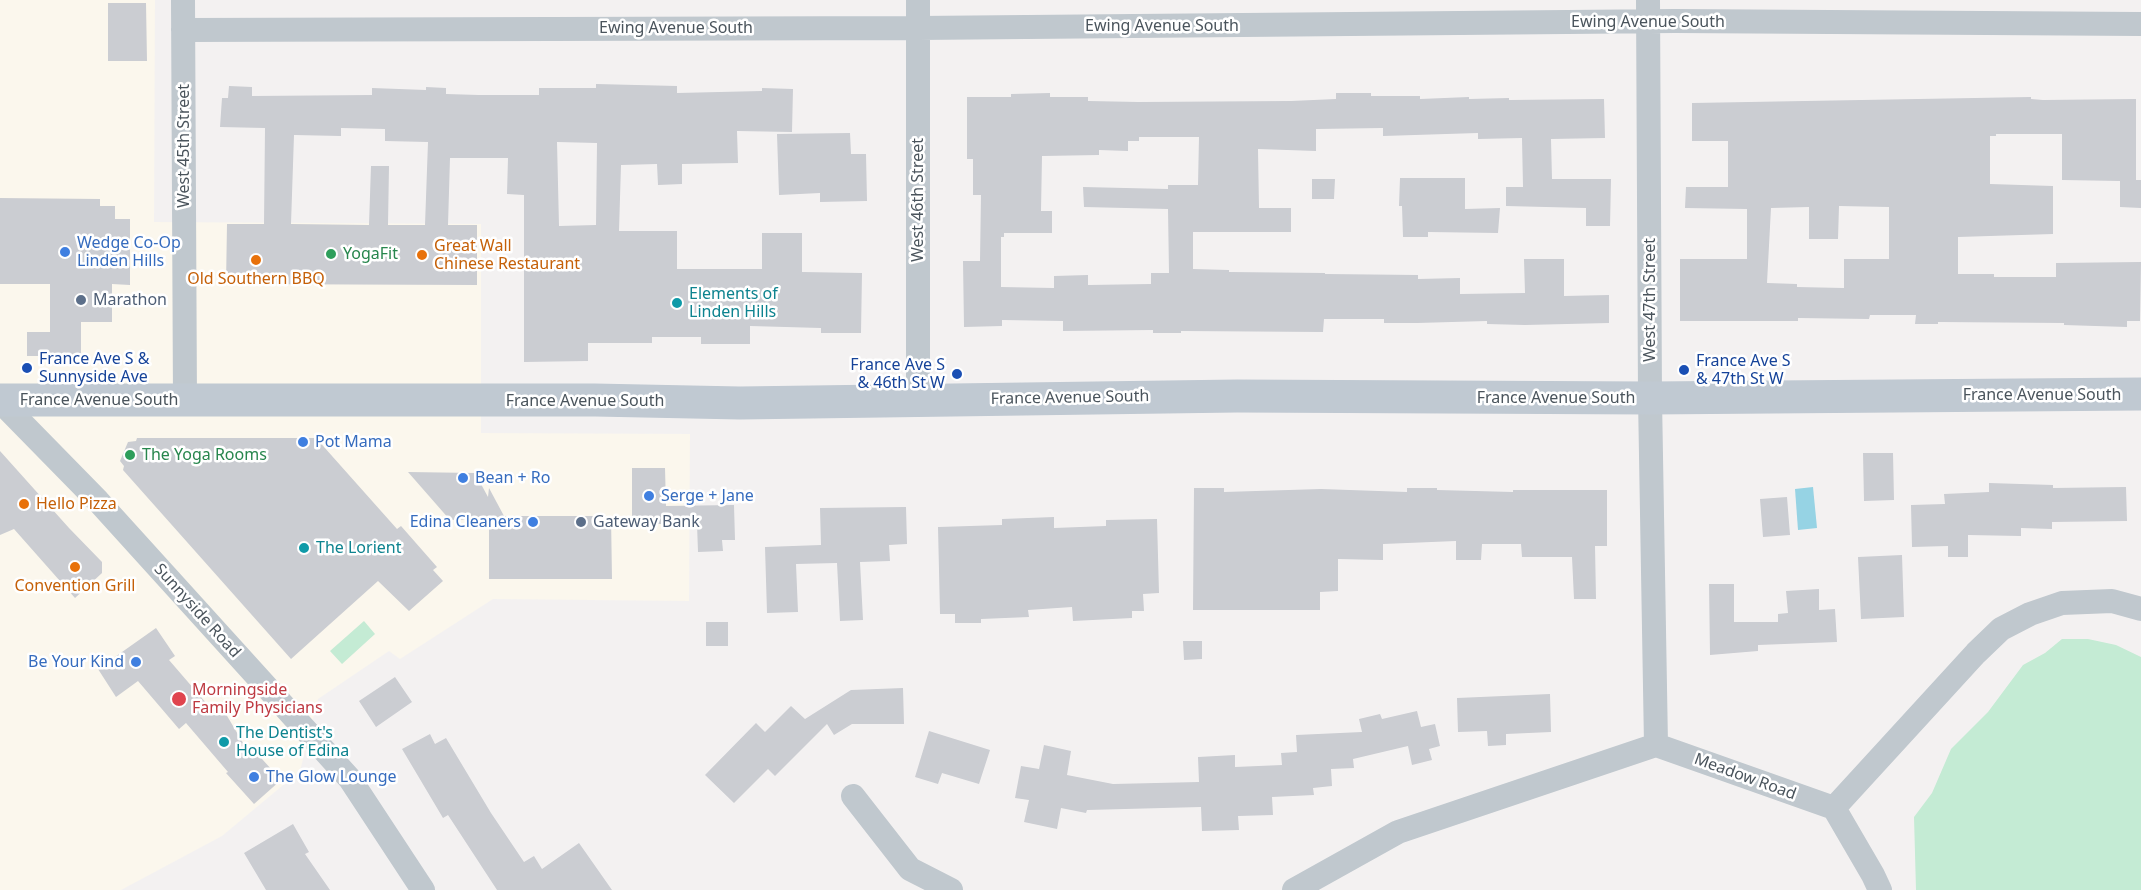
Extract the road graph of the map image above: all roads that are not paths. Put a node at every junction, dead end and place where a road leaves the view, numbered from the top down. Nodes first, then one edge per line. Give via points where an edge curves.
1 (183, 0) edge
2 (918, 0) edge
3 (1648, 11) edge
4 (2141, 24) edge
5 (918, 28) junction
6 (183, 30) junction
7 (2141, 394) edge
8 (1650, 398) junction
9 (0, 400) edge
10 (185, 401) junction
11 (918, 401) junction
12 (2141, 609) edge
13 (1656, 745) junction
14 (853, 796) dead end
15 (1834, 808) junction
16 (423, 890) edge
17 (951, 890) edge
18 (1294, 890) edge
19 (1880, 890) edge

1 - 6 street, West 45th Street
2 - 5 street, West 46th Street
3 - 4 street, Ewing Avenue South
3 - 5 street, Ewing Avenue South
3 - 8 street, West 47th Street
5 - 6 street, Ewing Avenue South
5 - 11 street, West 46th Street
6 - 10 street, West 45th Street
7 - 8 main road, France Avenue South
8 - 11 main road, France Avenue South via 1226,396
8 - 13 street, West 47th Street
9 - 10 main road, France Avenue South
9 - 16 street, Sunnyside Road via 98,501 350,779
10 - 11 main road, France Avenue South
12 - 15 street via 2112,602 2062,603 2001,630
13 - 15 street, Meadow Road
13 - 18 street via 1398,832
14 - 17 street via 910,870
15 - 19 street

